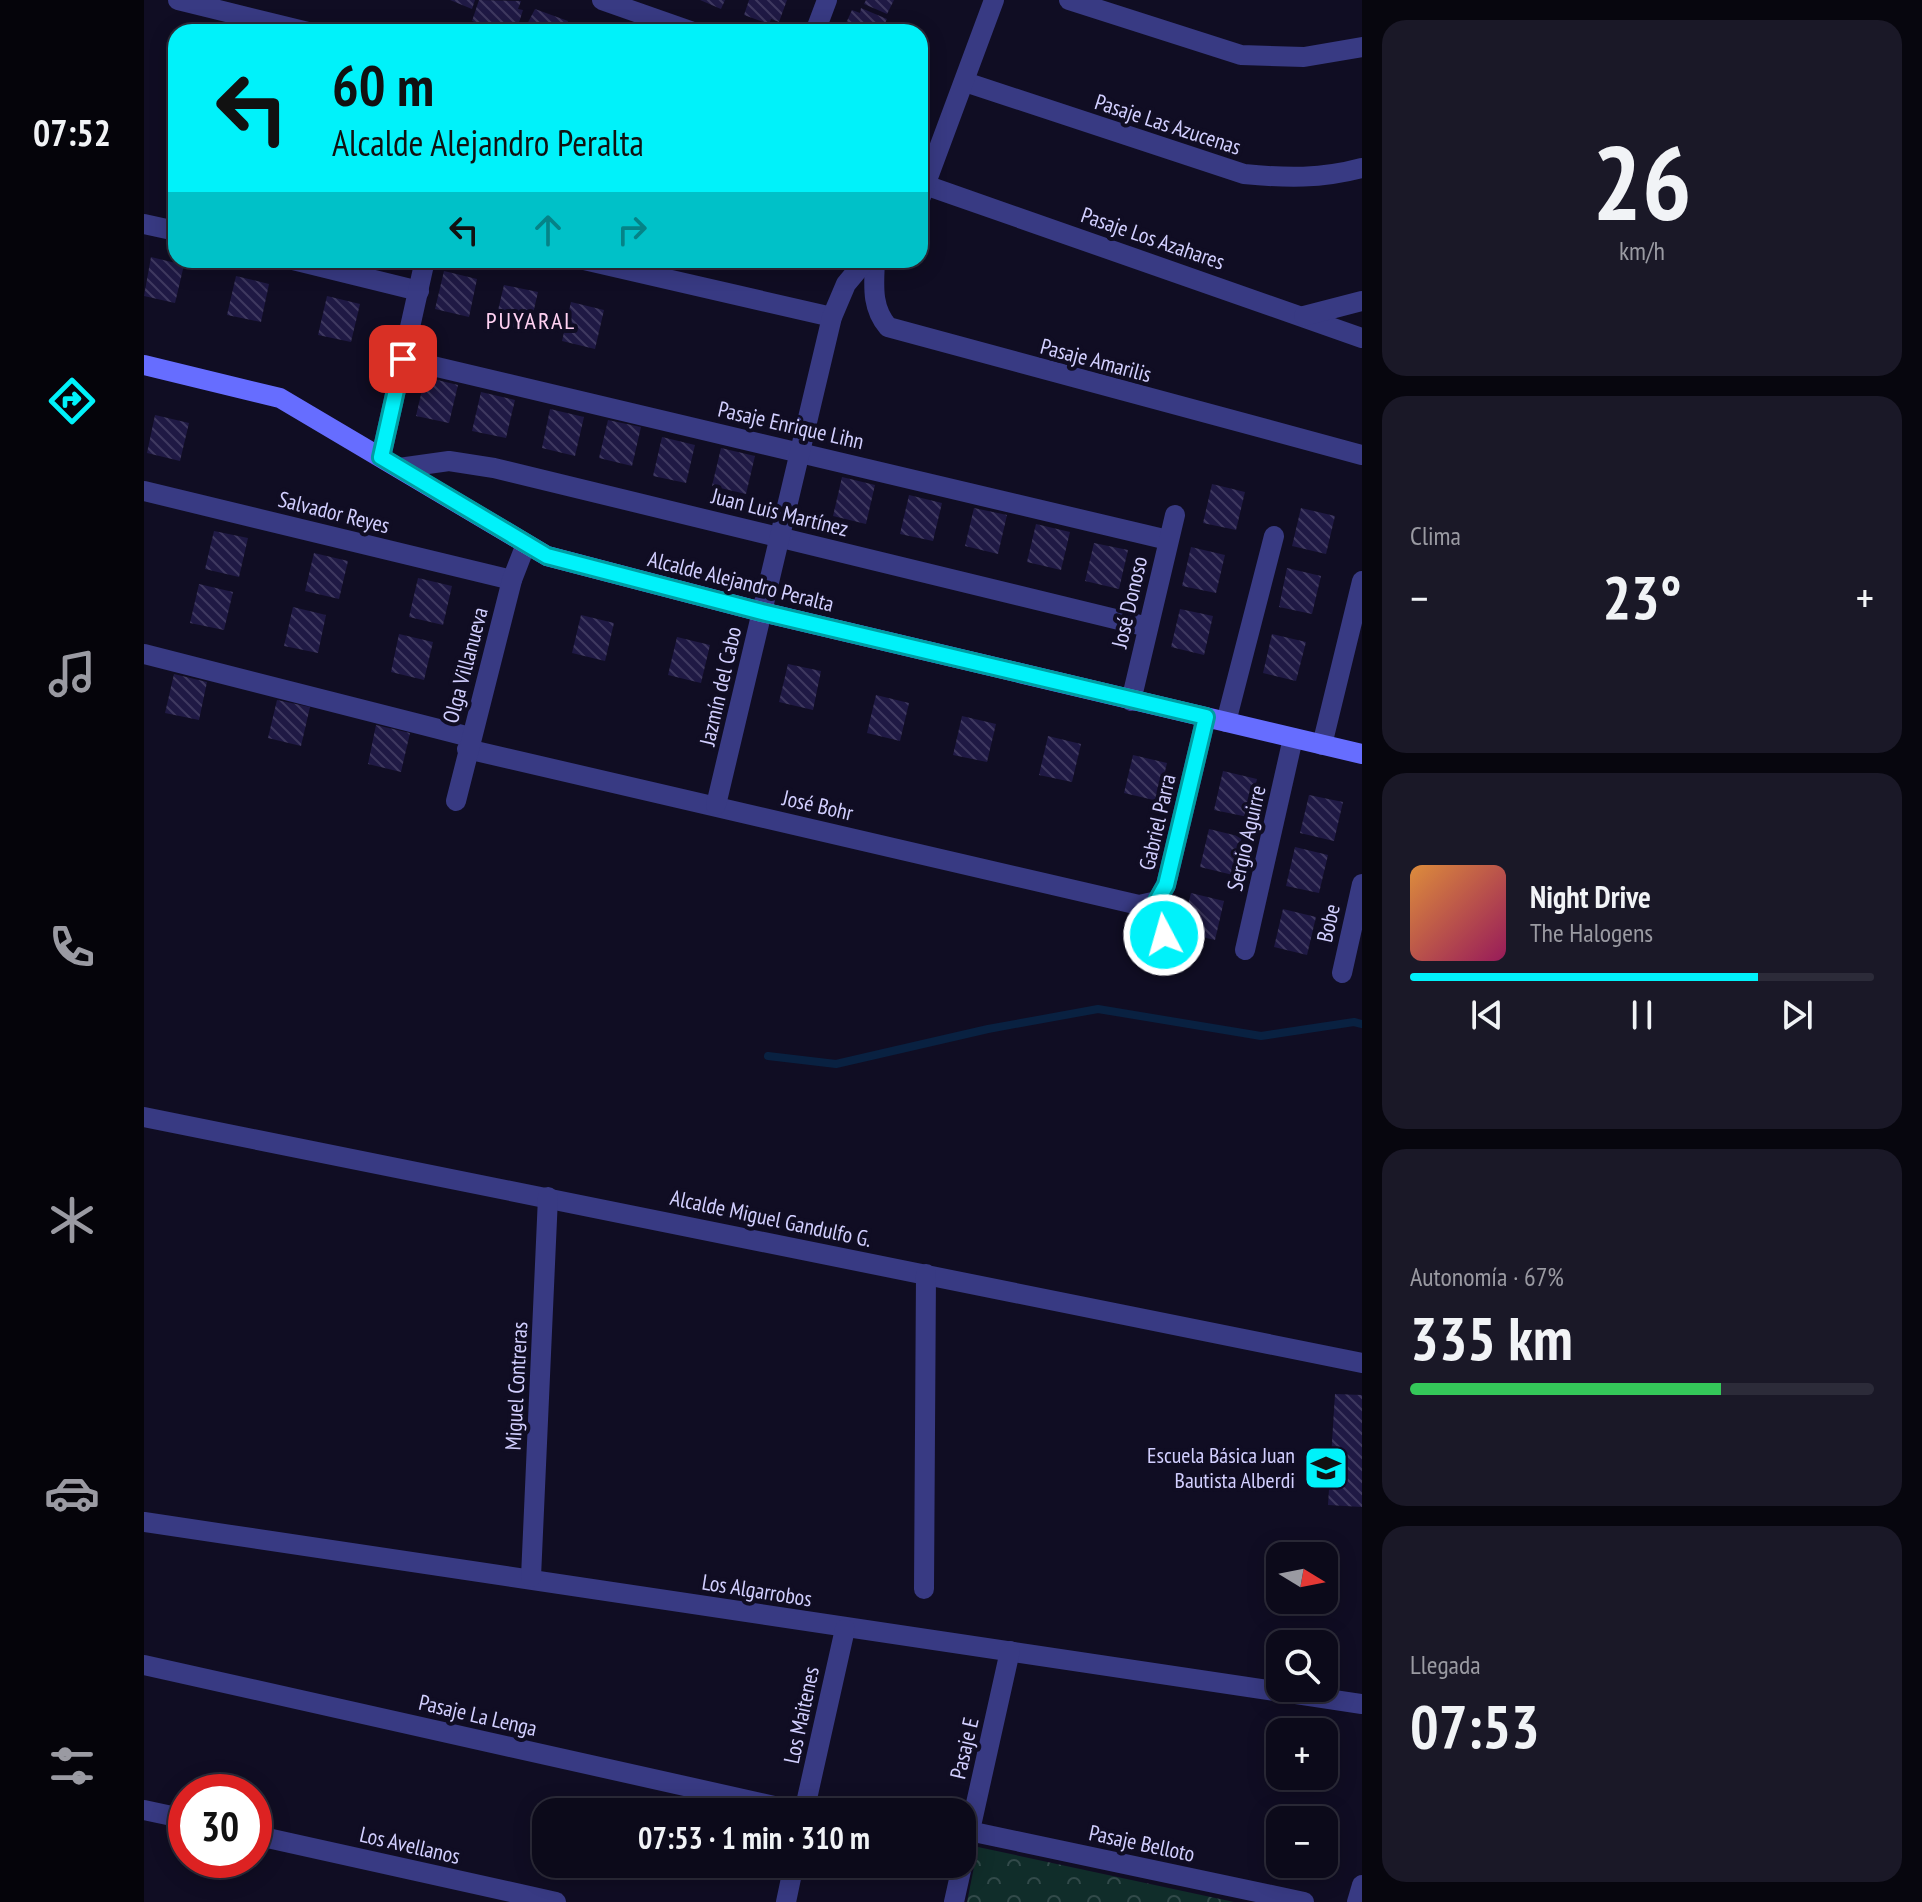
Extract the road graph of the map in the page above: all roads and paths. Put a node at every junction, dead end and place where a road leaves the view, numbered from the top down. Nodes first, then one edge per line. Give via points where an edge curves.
1 (178, 0) edge
2 (602, 0) edge
3 (827, 0) edge
4 (994, 0) edge
5 (1069, 0) edge
6 (276, 24) edge
7 (670, 24) edge
8 (818, 24) edge
9 (1362, 47) edge
10 (965, 82) junction
11 (1362, 168) edge
12 (928, 181) edge
13 (928, 193) edge
14 (144, 224) edge
15 (168, 229) edge
16 (326, 268) edge
17 (423, 268) edge
18 (619, 268) edge
19 (859, 268) edge
20 (875, 268) edge
21 (419, 291) junction
22 (1362, 301) edge
23 (1304, 316) junction
24 (832, 317) junction
25 (1362, 338) edge
26 (403, 359) junction
27 (144, 365) edge
28 (799, 451) junction
29 (1362, 455) edge
30 (390, 462) junction
31 (144, 491) edge
32 (1175, 515) dead end
33 (780, 536) junction
34 (1274, 536) dead end
35 (1168, 540) junction
36 (526, 544) junction
37 (512, 580) junction
38 (1362, 581) edge
39 (762, 612) junction
40 (1148, 627) junction
41 (144, 654) edge
42 (1131, 701) junction
43 (1216, 720) junction
44 (1293, 738) junction
45 (469, 743) junction
46 (1322, 745) junction
47 (1362, 754) edge
48 (456, 801) dead end
49 (716, 805) junction
50 (1362, 884) edge
51 (1157, 901) junction
52 (1164, 935) dead end
53 (1245, 950) dead end
54 (1342, 973) dead end
55 (144, 1117) edge
56 (548, 1197) junction
57 (926, 1274) junction
58 (1362, 1363) edge
59 (144, 1522) edge
60 (531, 1577) junction
61 (924, 1589) dead end
62 (845, 1629) junction
63 (1010, 1651) junction
64 (144, 1665) edge
65 (1362, 1704) edge
66 (740, 1798) edge
67 (806, 1798) edge
68 (976, 1800) edge
69 (144, 1810) edge
70 (168, 1815) edge
71 (976, 1832) edge
72 (272, 1839) edge
73 (791, 1878) edge
74 (959, 1878) edge
75 (1362, 1885) edge
76 (556, 1902) edge
77 (786, 1902) edge
78 (954, 1902) edge
79 (1304, 1902) edge
80 (1357, 1902) edge

1 - 6 street
2 - 7 street
3 - 8 street
4 - 10 street
5 - 9 street via 1241,55 1304,57
10 - 11 street, Pasaje Las Azucenas via 1244,174 1288,178
10 - 12 street
13 - 23 street, Pasaje Los Azahares
14 - 15 street
16 - 21 street
17 - 21 street
18 - 24 street
19 - 24 street, Jazmín del Cabo
20 - 29 street, Pasaje Amarilis via 878,315 897,330
21 - 26 street
22 - 23 street
23 - 25 street, Pasaje Los Azahares
24 - 28 street, Jazmín del Cabo
26 - 28 street, Pasaje Enrique Lihn
26 - 30 street
27 - 30 street, Alcalde Alejandro Peralta via 280,398
28 - 33 street, Jazmín del Cabo
28 - 35 street, Pasaje Enrique Lihn
30 - 33 street, Juan Luis Martínez via 449,461 494,468
30 - 36 street, Alcalde Alejandro Peralta
31 - 37 street, Salvador Reyes
32 - 35 street, José Donoso
33 - 39 street, Jazmín del Cabo
33 - 40 street, Juan Luis Martínez
34 - 43 street, Gabriel Parra
35 - 40 street, José Donoso
36 - 37 street, Olga Villanueva
36 - 39 street, Alcalde Alejandro Peralta via 581,566
37 - 45 street, Olga Villanueva
38 - 46 street
39 - 42 street, Alcalde Alejandro Peralta
39 - 49 street, Jazmín del Cabo
40 - 42 street, José Donoso
41 - 45 street, José Bohr
42 - 43 street, Alcalde Alejandro Peralta
43 - 44 street, Alcalde Alejandro Peralta
43 - 51 street, Gabriel Parra
44 - 46 street, Alcalde Alejandro Peralta
44 - 53 street, Sergio Aguirre
45 - 48 street, Olga Villanueva
45 - 49 street, José Bohr
46 - 47 street, Alcalde Alejandro Peralta
49 - 51 street, José Bohr via 1139,905
50 - 54 street, Bobe
51 - 52 street, Gabriel Parra
55 - 56 street, Alcalde Miguel Gandulfo G.
56 - 57 street, Alcalde Miguel Gandulfo G.
56 - 60 street, Miguel Contreras
57 - 58 street, Alcalde Miguel Gandulfo G.
57 - 61 street
59 - 60 street, Los Algarrobos
60 - 62 street, Los Algarrobos
62 - 63 street, Los Algarrobos
62 - 67 street, Los Maitenes
63 - 65 street, Los Algarrobos
63 - 68 street, Pasaje E
64 - 66 street, Pasaje La Lenga
69 - 70 street
71 - 79 street, Pasaje Belloto
72 - 76 street, Los Avellanos
73 - 77 street
74 - 78 street, Pasaje E
75 - 80 street

